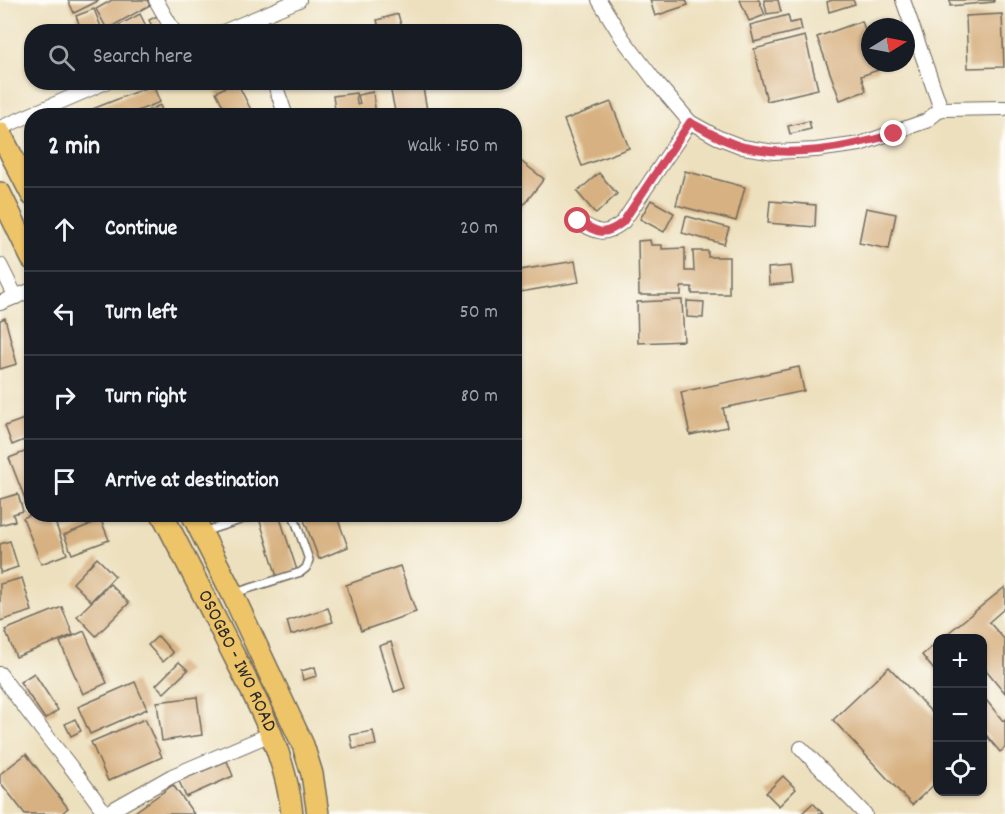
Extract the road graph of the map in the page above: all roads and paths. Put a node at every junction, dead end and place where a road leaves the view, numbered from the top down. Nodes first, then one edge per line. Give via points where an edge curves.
1 (156, 0) edge
2 (299, 0) edge
3 (599, 0) edge
4 (903, 0) edge
5 (170, 24) edge
6 (255, 24) edge
7 (88, 90) edge
8 (277, 90) edge
9 (49, 108) edge
10 (283, 108) edge
11 (1005, 108) edge
12 (941, 109) junction
13 (24, 119) edge
14 (690, 122) junction
15 (0, 130) edge
16 (24, 179) edge
17 (0, 194) edge
18 (578, 221) dead end
19 (24, 243) edge
20 (0, 265) edge
21 (24, 294) edge
22 (16, 297) junction
23 (0, 303) edge
24 (166, 522) edge
25 (296, 522) edge
26 (196, 524) edge
27 (232, 593) junction
28 (0, 674) edge
29 (271, 734) junction
30 (801, 748) dead end
31 (105, 814) edge
32 (292, 814) edge
33 (318, 814) edge
34 (865, 814) edge

1 - 5 street
2 - 6 street
3 - 14 street via 629,48
4 - 12 street
7 - 9 street
8 - 10 street
11 - 12 street
12 - 14 street via 926,121 894,134 816,150 774,152 742,147
13 - 15 street
14 - 18 street via 623,222 611,231 597,232
15 - 16 main road
17 - 19 main road
20 - 22 street
21 - 22 street
22 - 23 street
24 - 29 main road, OSOGBO - IWO ROAD
25 - 27 lane via 309,560 306,568
26 - 27 main road, OSOGBO - IWO ROAD
27 - 33 main road, OSOGBO - IWO ROAD via 303,745
28 - 31 street
29 - 31 street via 172,776
29 - 32 main road, OSOGBO - IWO ROAD via 290,792
30 - 34 street

